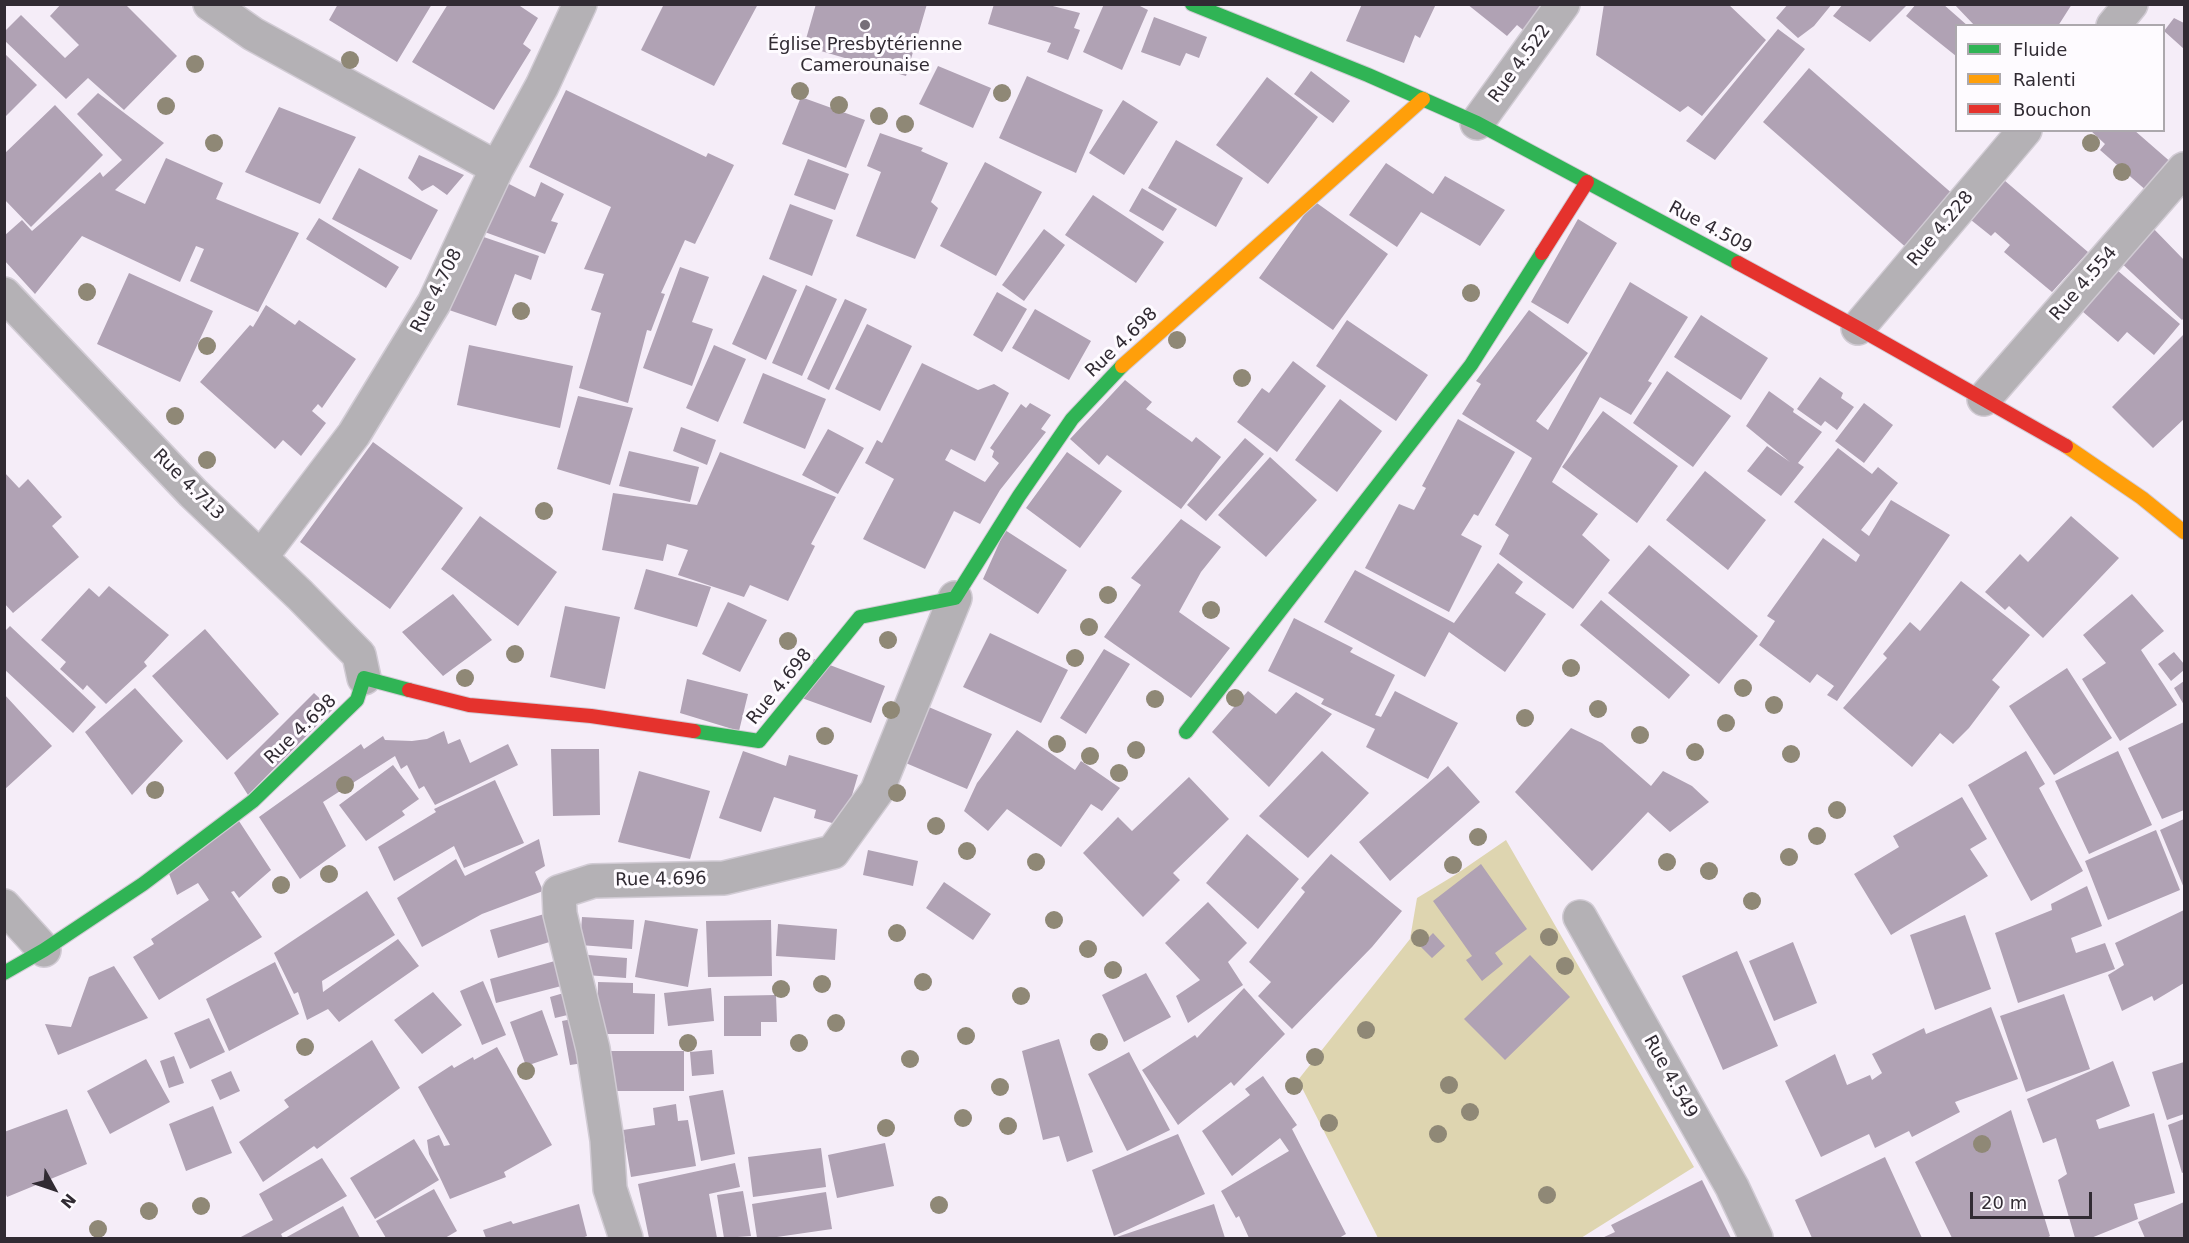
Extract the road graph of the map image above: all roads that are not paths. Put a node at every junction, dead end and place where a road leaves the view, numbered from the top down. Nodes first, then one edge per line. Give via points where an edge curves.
1 (210, 4) edge
2 (580, 4) edge
3 (1192, 4) edge
4 (1563, 4) edge
5 (2131, 4) edge
6 (2115, 24) edge
7 (1423, 99) junction
8 (1477, 123) junction
9 (2023, 132) edge
10 (497, 168) junction
11 (2184, 169) edge
12 (1587, 182) junction
13 (4, 294) edge
14 (1858, 328) junction
15 (1984, 399) junction
16 (2184, 532) edge
17 (261, 558) junction
18 (955, 598) junction
19 (364, 678) junction
20 (1186, 732) dead end
21 (4, 906) edge
22 (1580, 917) dead end
23 (44, 950) junction
24 (4, 973) edge
25 (626, 1239) edge
26 (1756, 1239) edge

1 - 10 street via 253,34
2 - 10 street, Rue 4.708 via 542,86
3 - 7 street, Rue 4.509
4 - 8 street, Rue 4.522
5 - 6 street
7 - 8 street, Rue 4.509
7 - 18 street, Rue 4.698 via 1114,373 1072,419
8 - 12 street, Rue 4.509
9 - 14 street, Rue 4.228
10 - 17 street, Rue 4.708 via 434,303 373,404
11 - 15 street, Rue 4.554
12 - 14 street, Rue 4.509
12 - 20 street via 1471,365
13 - 17 street, Rue 4.713 via 193,493
14 - 15 street, Rue 4.509
15 - 16 street, Rue 4.509 via 2066,446
17 - 19 street, Rue 4.713 via 359,655
18 - 19 street, Rue 4.698 via 860,617 759,741 591,716 469,705
18 - 25 street, Rue 4.696 via 877,791 833,852 724,878 593,881 559,892 560,914 593,1048 610,1189
19 - 23 street, Rue 4.698 via 357,700 253,801 142,884
21 - 23 street
22 - 26 street, Rue 4.549 via 1732,1187
23 - 24 street, Rue 4.698

